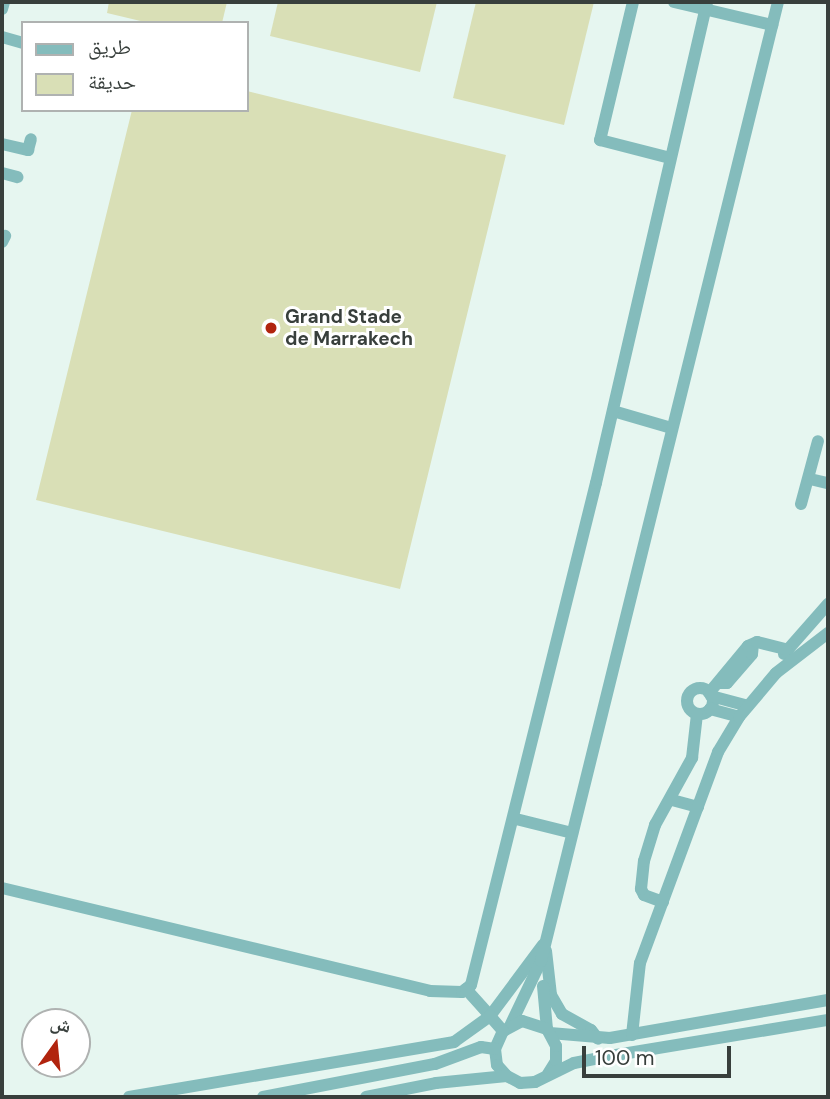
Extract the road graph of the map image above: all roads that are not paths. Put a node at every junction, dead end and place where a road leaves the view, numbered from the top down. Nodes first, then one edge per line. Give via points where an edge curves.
1 (4, 2) edge
2 (633, 2) edge
3 (674, 2) edge
4 (778, 2) edge
5 (706, 5) edge
6 (2, 9) edge
7 (772, 26) junction
8 (2, 37) edge
9 (21, 42) edge
10 (31, 139) dead end
11 (2, 144) edge
12 (670, 158) junction
13 (2, 173) edge
14 (17, 177) dead end
15 (613, 411) junction
16 (671, 428) junction
17 (818, 441) dead end
18 (814, 466) junction
19 (828, 468) edge
20 (810, 479) junction
21 (828, 483) edge
22 (801, 504) dead end
23 (828, 604) edge
24 (828, 633) edge
25 (786, 649) junction
26 (776, 673) junction
27 (713, 690) junction
28 (748, 706) junction
29 (710, 709) junction
30 (697, 714) junction
31 (739, 717) junction
32 (672, 800) junction
33 (698, 807) junction
34 (516, 819) junction
35 (572, 833) junction
36 (2, 888) edge
37 (663, 902) junction
38 (545, 942) junction
39 (541, 961) junction
40 (466, 989) junction
41 (828, 1000) edge
42 (490, 1016) junction
43 (828, 1020) edge
44 (506, 1028) junction
45 (548, 1031) junction
46 (632, 1035) junction
47 (598, 1039) junction
48 (495, 1049) junction
49 (548, 1074) junction
50 (507, 1076) junction
51 (129, 1097) edge
52 (263, 1097) edge
53 (366, 1097) edge

1 - 6 street
2 - 12 street via 600,140
3 - 5 street
4 - 7 street
5 - 7 street
5 - 12 street
7 - 16 street
8 - 9 street
10 - 11 street via 28,150
12 - 15 street
13 - 14 street
15 - 16 street
15 - 34 street
16 - 35 street
17 - 18 street
18 - 19 street
18 - 20 street
20 - 21 street
20 - 22 street
23 - 25 street
24 - 26 street
25 - 26 street
25 - 27 street via 757,642 727,683
26 - 28 street
27 - 28 street
27 - 29 street
27 - 30 street via 699,689 688,697 689,708
28 - 31 street
29 - 30 street
29 - 31 street
30 - 32 street via 692,758
31 - 33 street via 712,766
32 - 33 street
32 - 37 street via 648,843 642,875 644,895
33 - 37 street
34 - 35 street
34 - 40 street via 478,964
35 - 38 street
36 - 40 street via 430,991 452,994
37 - 46 street via 640,963
38 - 39 street
38 - 42 street
38 - 47 street via 551,995 562,1014
39 - 44 street
39 - 45 street
40 - 42 street
41 - 46 street
42 - 44 street
42 - 51 street via 454,1042
43 - 49 street via 610,1056
44 - 45 street via 522,1021
44 - 48 street
45 - 47 street
45 - 49 street via 556,1046 556,1061
46 - 47 street
48 - 50 street via 498,1065
48 - 52 street via 481,1047 435,1064
49 - 50 street via 536,1082 520,1083
50 - 53 street via 436,1083

